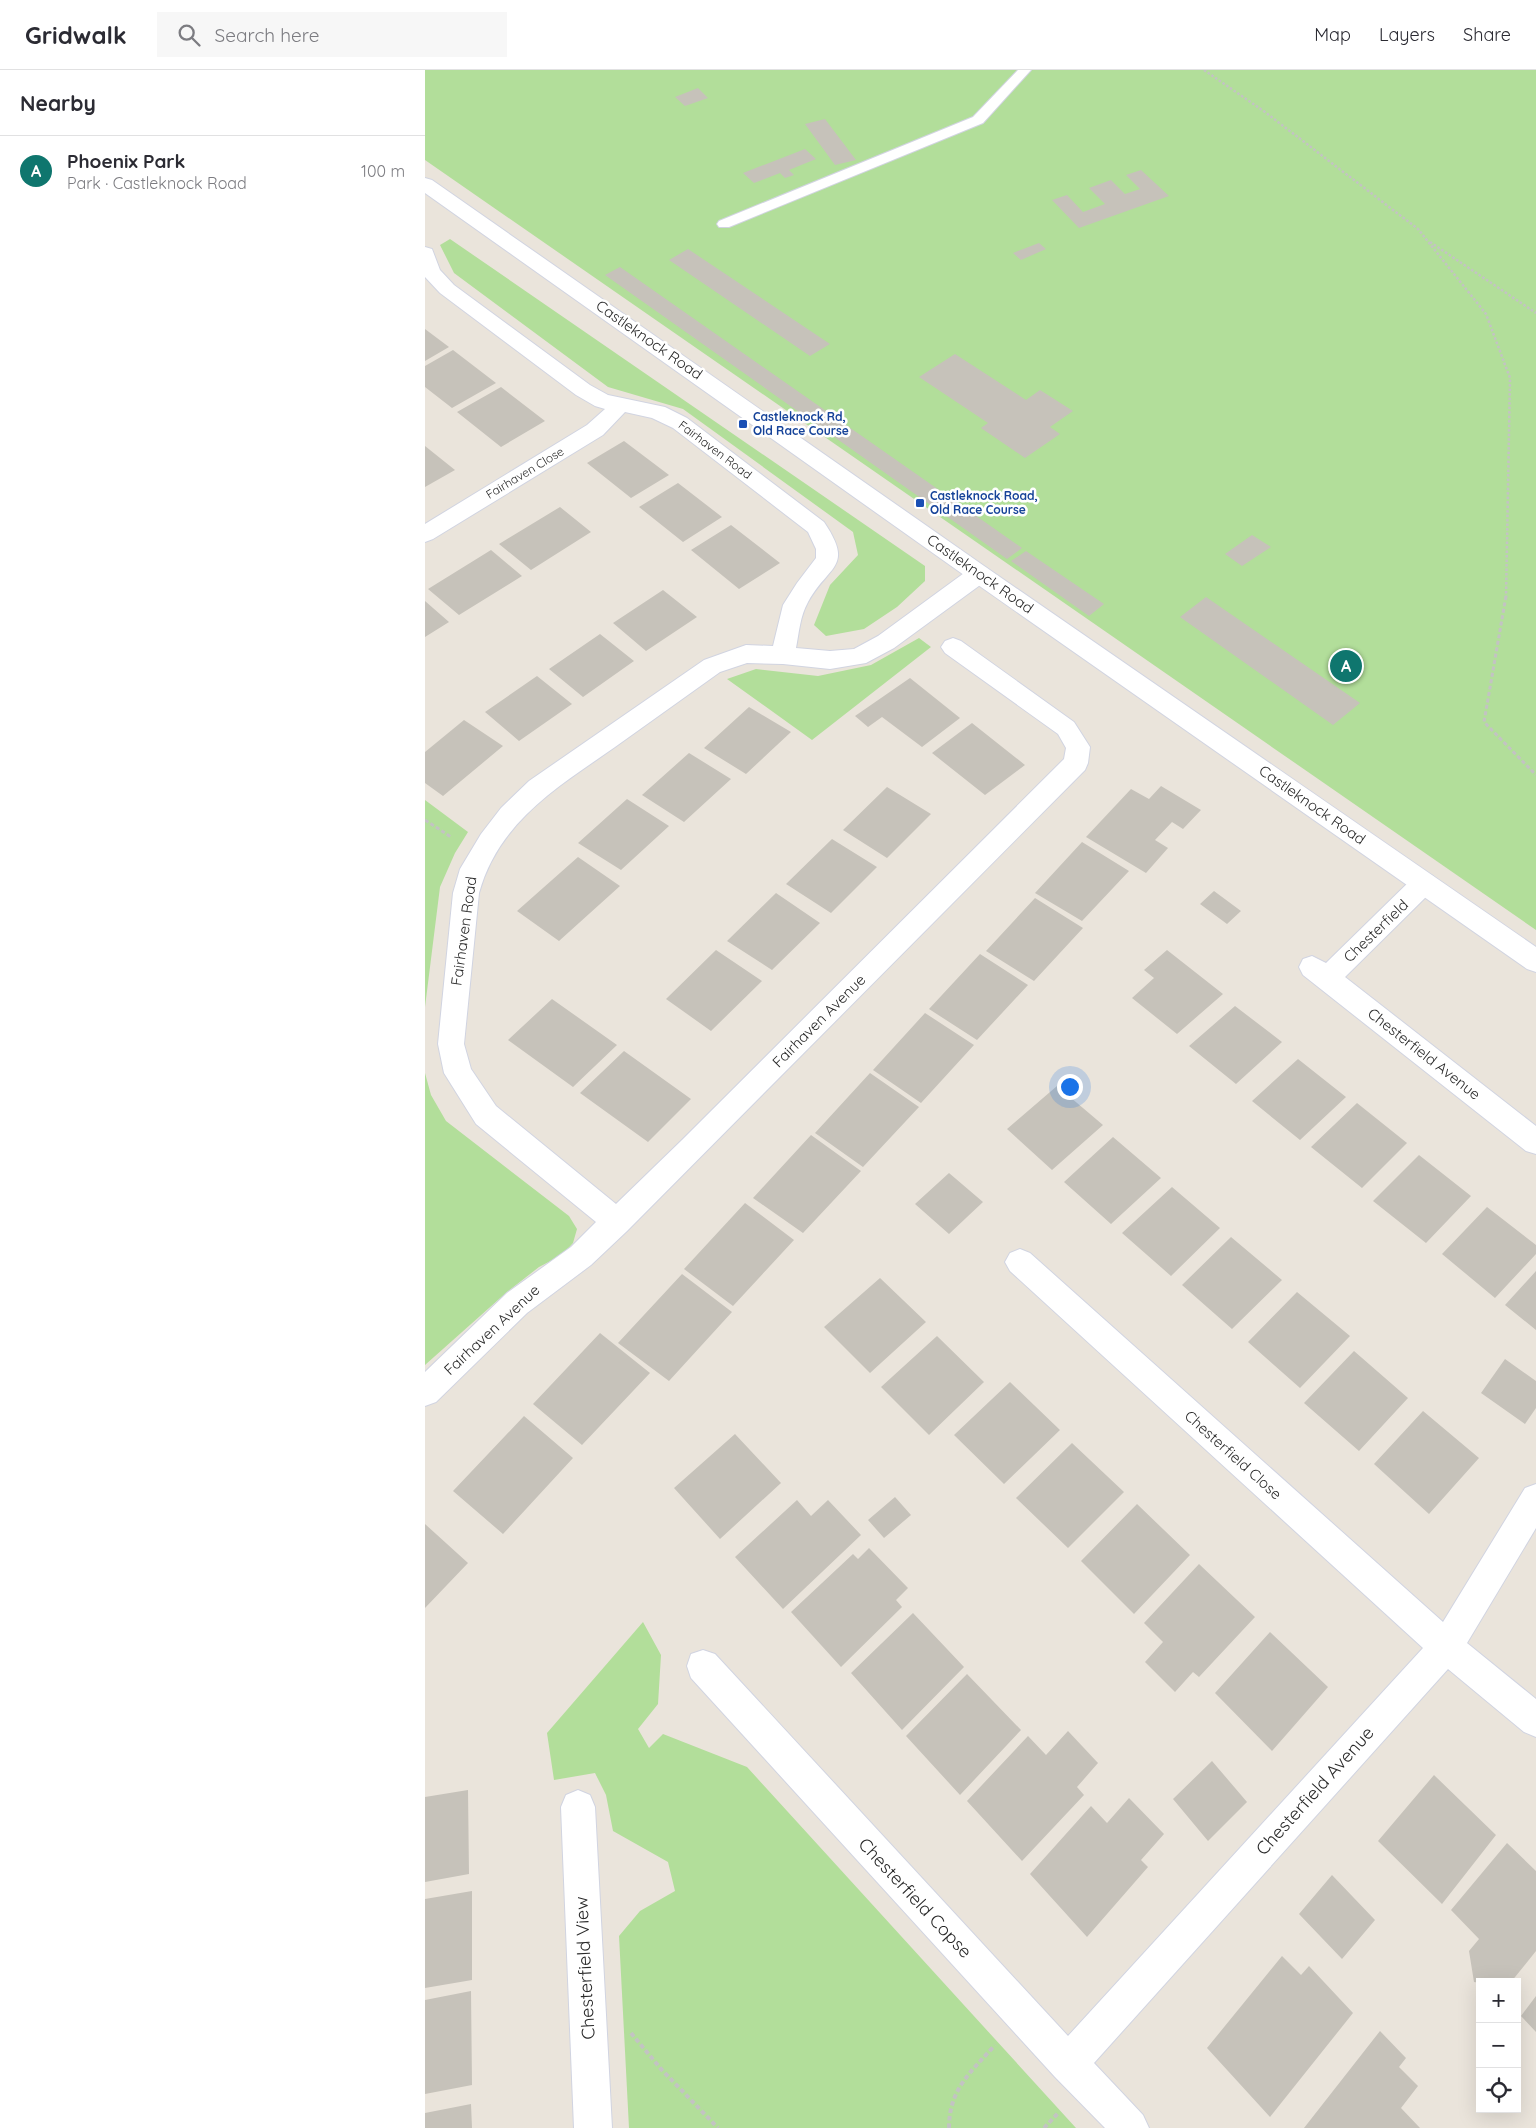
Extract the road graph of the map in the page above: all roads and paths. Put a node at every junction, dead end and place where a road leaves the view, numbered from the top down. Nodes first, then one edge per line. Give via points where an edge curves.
1 (1025, 70) edge
2 (1204, 70) edge
3 (425, 184) edge
4 (724, 224) dead end
5 (1427, 240) junction
6 (427, 266) edge
7 (1536, 313) edge
8 (620, 404) junction
9 (425, 534) edge
10 (979, 574) junction
11 (953, 646) dead end
12 (783, 655) junction
13 (1536, 775) edge
14 (1424, 884) junction
15 (1536, 961) edge
16 (1320, 973) joint
17 (1536, 1142) edge
18 (617, 1222) junction
19 (1020, 1262) dead end
20 (425, 1392) edge
21 (1536, 1499) edge
22 (1446, 1647) junction
23 (703, 1666) dead end
24 (1536, 1720) edge
25 (577, 1807) dead end
26 (1023, 2015) junction
27 (589, 2032) junction
28 (1069, 2064) junction
29 (593, 2128) edge
30 (718, 2128) edge
31 (949, 2128) edge
32 (1130, 2128) edge

1 - 4 lane via 979,120
2 - 5 path via 1288,129 1418,229
3 - 10 street, Castleknock Road
5 - 7 path
5 - 13 path via 1486,314 1510,378 1505,598 1484,722
6 - 8 street, Fairhaven Road via 447,289 583,390 602,401
8 - 9 street, Fairhaven Close via 595,430
8 - 12 street, Fairhaven Road via 658,412 679,423 816,528 826,540 829,551 824,566 798,599
10 - 12 street, Fairhaven Road via 885,642 858,657 830,660
10 - 14 street, Castleknock Road
11 - 18 street, Fairhaven Avenue via 1066,728 1078,747 1075,763
12 - 18 street, Fairhaven Road via 746,654 712,666 538,788 510,815 473,868 467,893 451,1044 458,1072 486,1115
14 - 15 street, Castleknock Road
14 - 16 street, Chesterfield
16 - 17 street, Chesterfield Avenue
18 - 20 street, Fairhaven Avenue via 581,1256 517,1303
19 - 22 street, Chesterfield Close
21 - 22 street, Chesterfield Avenue
22 - 24 street, Chesterfield Close
22 - 28 street, Chesterfield Avenue
23 - 26 street, Chesterfield Copse
25 - 27 street, Chesterfield View
26 - 28 street, Chesterfield Copse
26 - 31 path via 955,2091 948,2117
27 - 29 street, Chesterfield View
27 - 30 path via 625,2026
28 - 32 street, Chesterfield Copse

